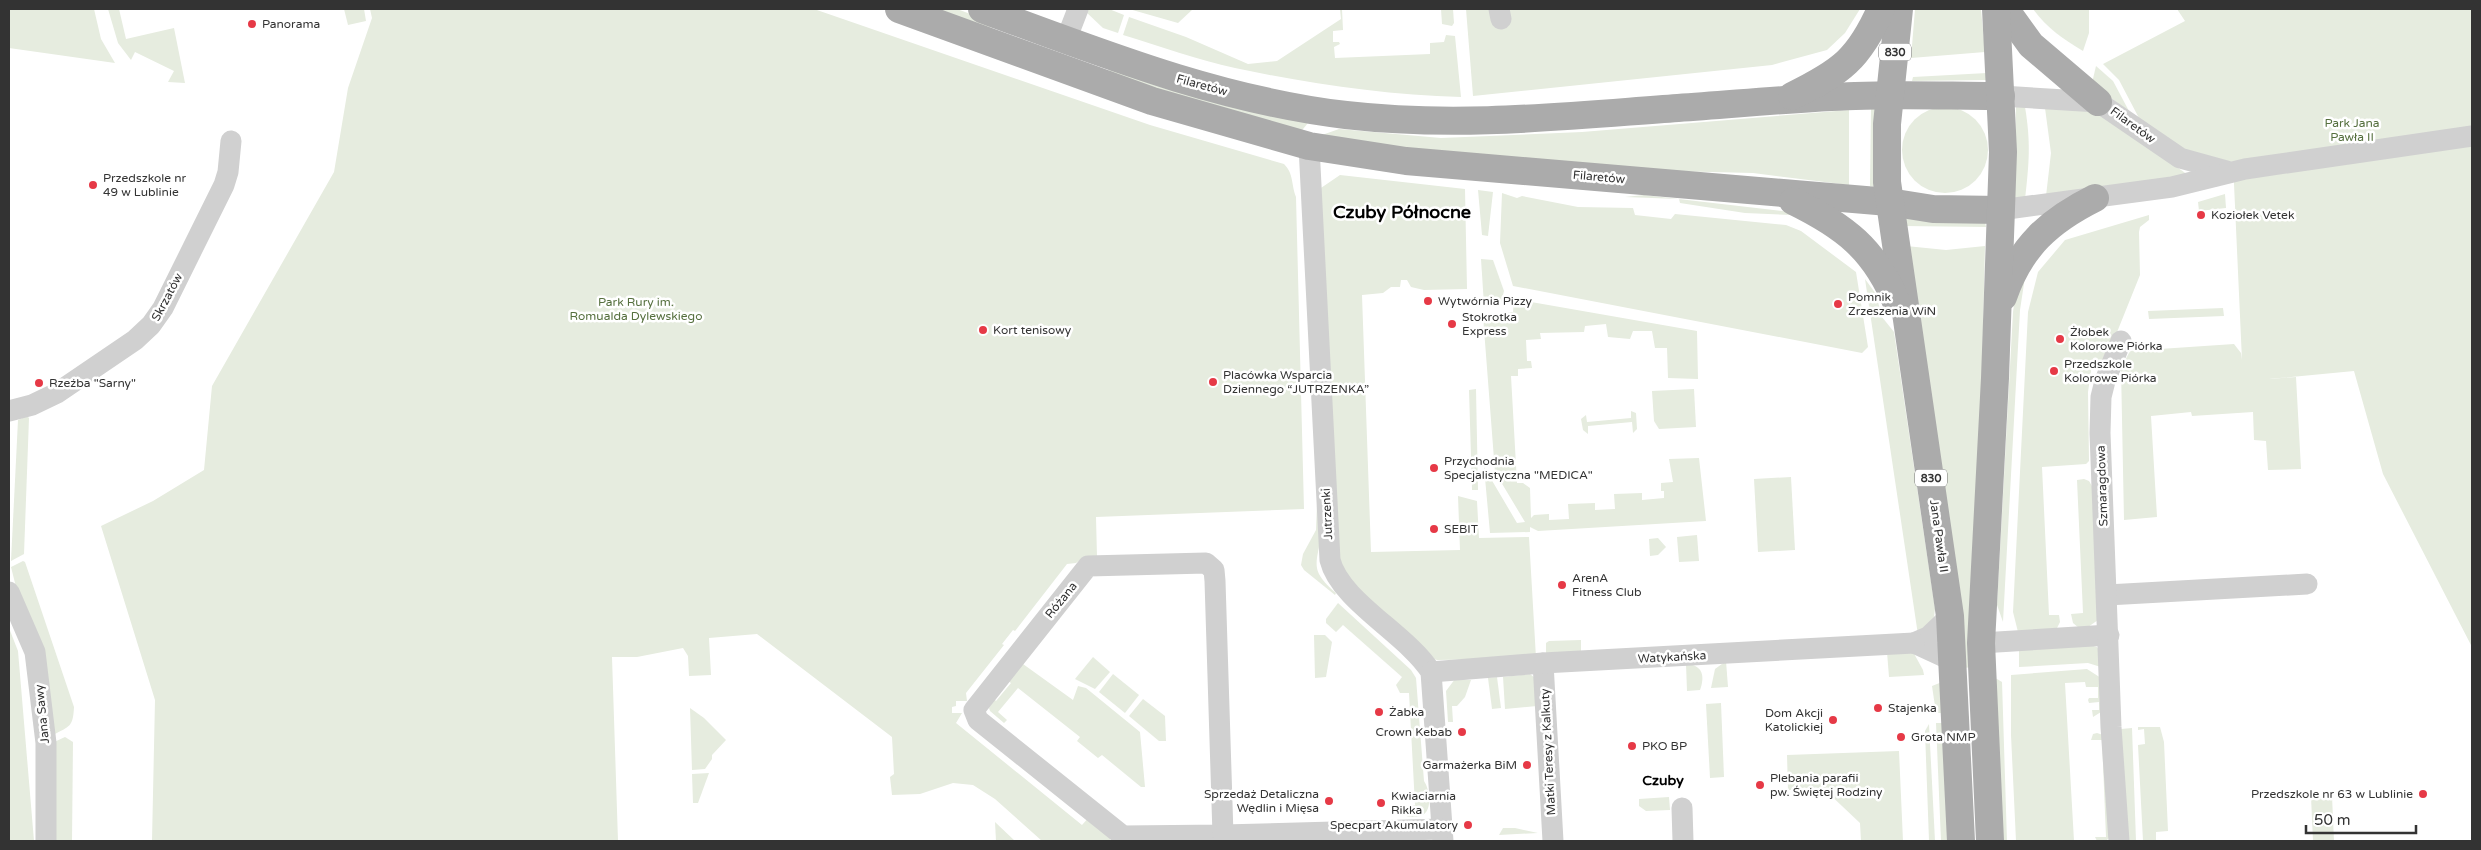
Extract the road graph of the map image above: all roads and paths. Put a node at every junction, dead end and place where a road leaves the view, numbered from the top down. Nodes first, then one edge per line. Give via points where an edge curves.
1 (899, 9) edge
2 (982, 9) edge
3 (1078, 9) edge
4 (1881, 9) edge
5 (1899, 9) edge
6 (1996, 9) edge
7 (2005, 9) edge
8 (1066, 40) junction
9 (1054, 66) junction
10 (1892, 96) junction
11 (2001, 96) junction
12 (1782, 101) junction
13 (2098, 102) junction
14 (1343, 114) junction
15 (2472, 136) edge
16 (231, 141) dead end
17 (1309, 146) junction
18 (2237, 170) junction
19 (1778, 193) junction
20 (2095, 198) junction
21 (1889, 202) junction
22 (2000, 210) junction
23 (1998, 313) junction
24 (1911, 341) junction
25 (2121, 341) dead end
26 (9, 411) edge
27 (2307, 584) dead end
28 (9, 592) edge
29 (2107, 594) junction
30 (1950, 616) junction
31 (2109, 635) junction
32 (1914, 643) junction
33 (1981, 643) junction
34 (1953, 661) junction
35 (1544, 663) junction
36 (1431, 672) junction
37 (1682, 808) dead end
38 (1223, 835) junction
39 (1443, 835) edge
40 (46, 841) edge
41 (1553, 841) edge
42 (1683, 841) edge
43 (1961, 841) edge
44 (1990, 841) edge
45 (2119, 841) edge

1 - 9 main road, Filaretów
2 - 8 main road, Filaretów
3 - 8 street
4 - 12 main road via 1862,46 1846,66
5 - 10 main road, 830
6 - 11 main road
7 - 13 main road via 2031,45
8 - 9 main road
8 - 14 main road, Filaretów via 1203,86
9 - 17 main road, Filaretów via 1178,110
10 - 11 main road, Filaretów
10 - 12 main road, Filaretów
10 - 21 main road, 830 via 1886,154
11 - 13 street, Filaretów
11 - 22 main road
12 - 14 main road, Filaretów via 1510,120 1434,122
13 - 18 street, Filaretów via 2180,158
14 - 17 main road via 1319,129
15 - 18 street, Filaretów
16 - 26 street, Skrzatów via 224,185 163,308 151,325 135,340 57,393
17 - 19 main road, Filaretów via 1396,160
17 - 36 street, Jutrzenki via 1332,569 1344,586
18 - 20 street, Filaretów via 2181,186
19 - 21 main road, Filaretów
19 - 24 main road via 1844,229 1866,252 1885,277
20 - 22 street, Filaretów
20 - 23 main road via 2064,215 2037,237 2017,265
21 - 22 main road, Filaretów via 1933,209
21 - 24 main road, Jana Pawła II / 830
22 - 23 main road
23 - 33 main road
24 - 30 main road, Jana Pawła II / 830
25 - 29 street, Szmaragdowa via 2101,397
27 - 29 street
28 - 40 street, Jana Sawy via 35,652 46,743
29 - 31 street, Szmaragdowa
30 - 32 street via 1928,637
30 - 34 main road, Jana Pawła II / 830
31 - 33 street
31 - 45 street, Szmaragdowa
32 - 34 street
32 - 35 street, Watykańska
33 - 44 main road
34 - 43 main road, Jana Pawła II / 830
35 - 36 street, Watykańska
35 - 41 street, Matki Teresy z Kalkuty
36 - 39 street
37 - 42 street
38 - 38 street, Różana via 1123,836 975,715 977,705 1088,566 1206,563 1214,570
38 - 39 street, Różana

